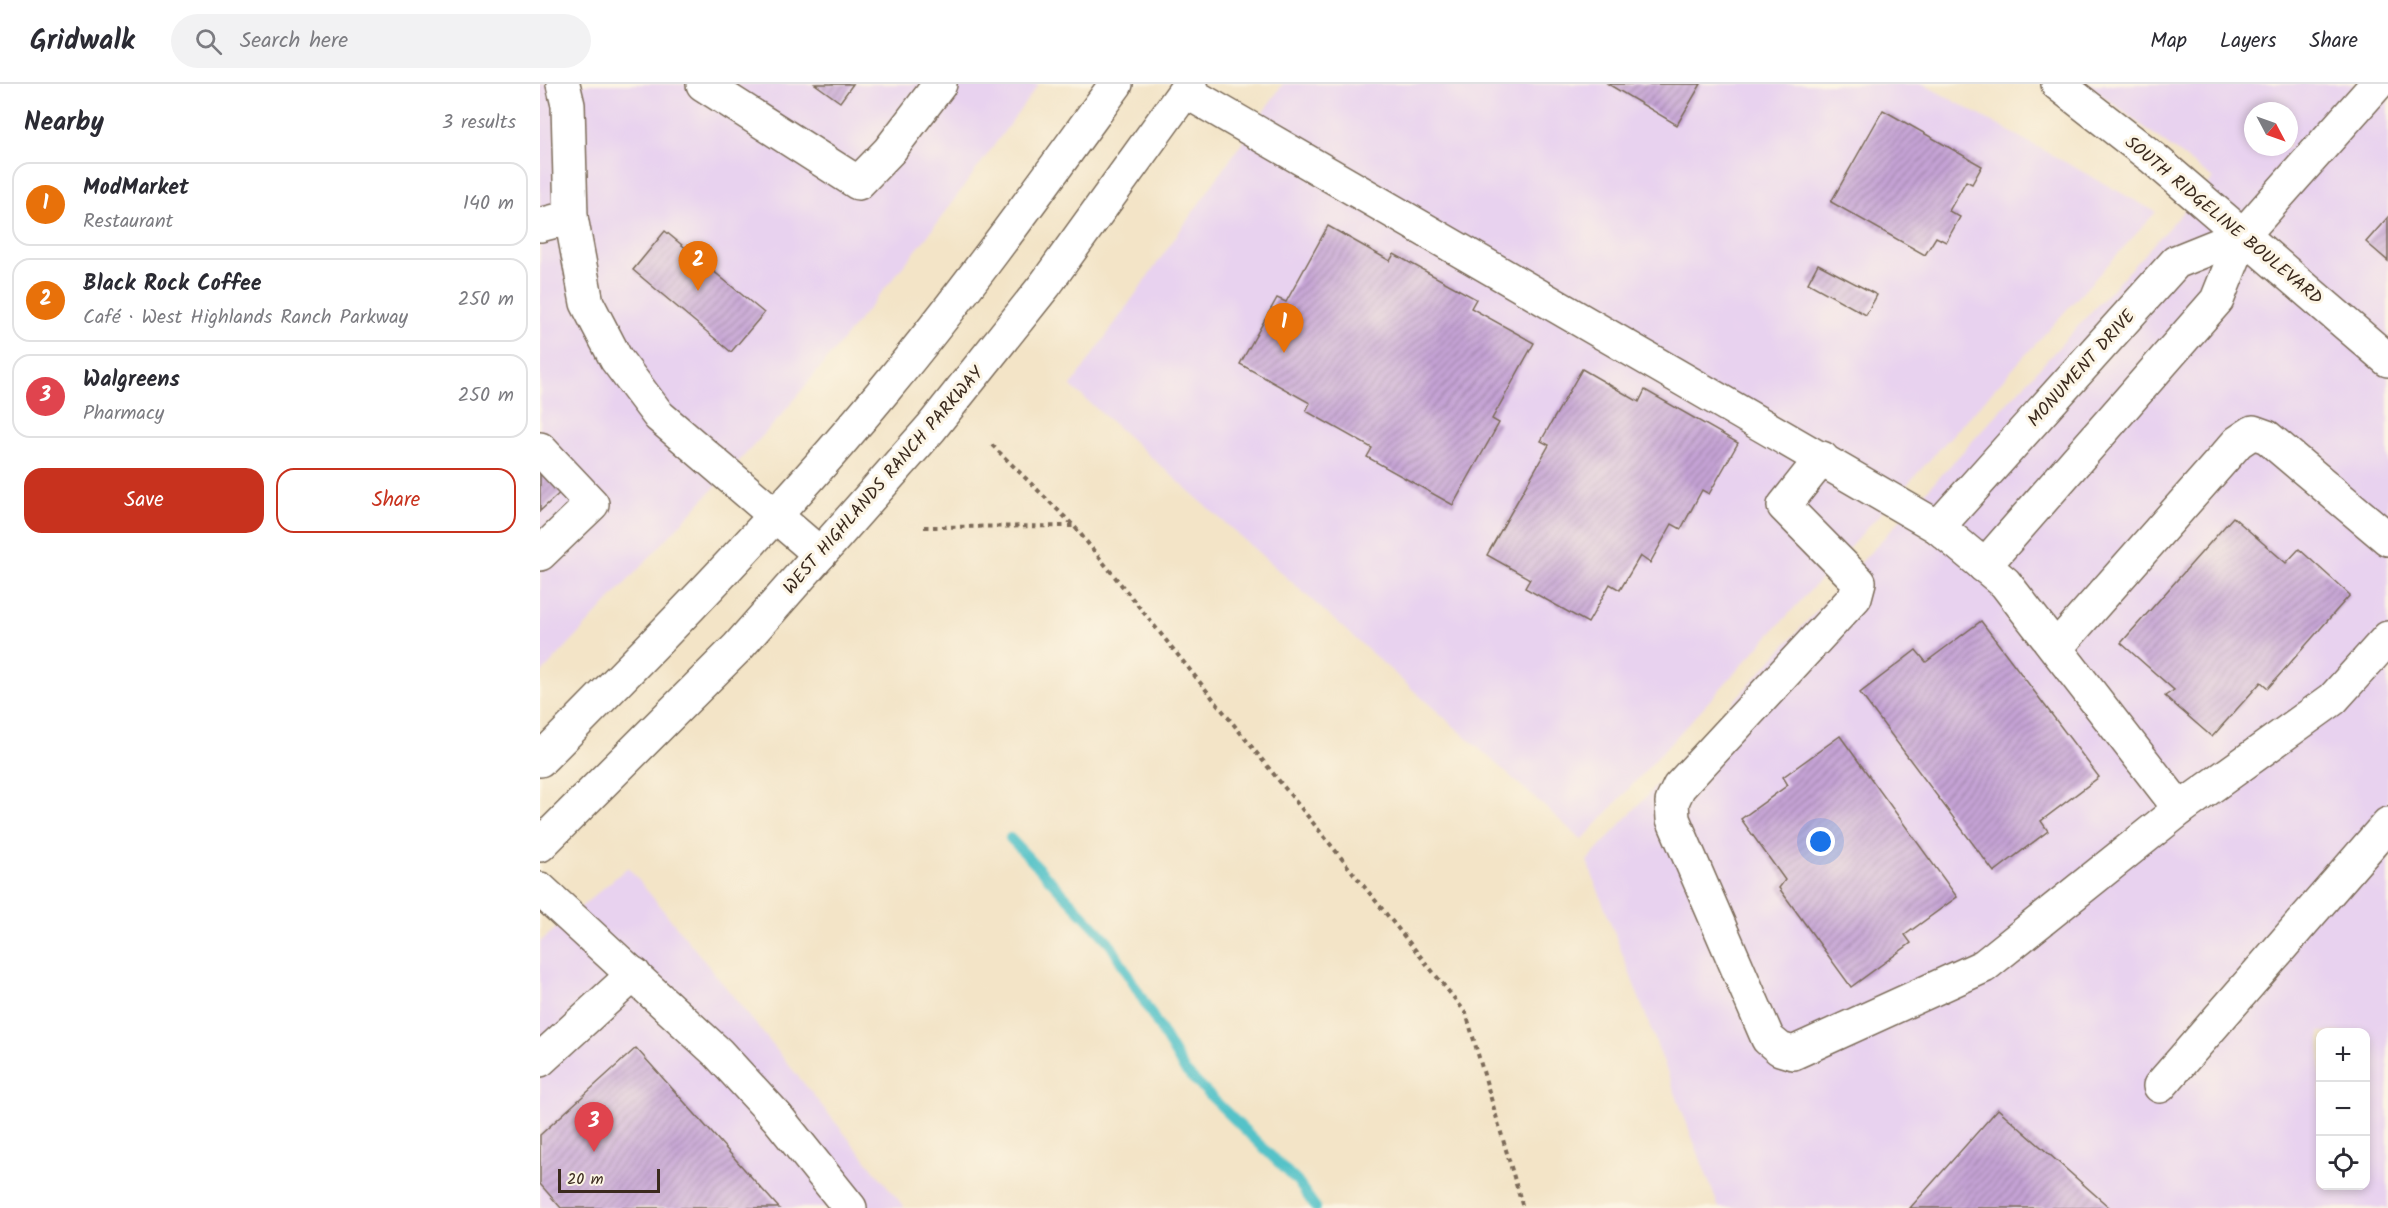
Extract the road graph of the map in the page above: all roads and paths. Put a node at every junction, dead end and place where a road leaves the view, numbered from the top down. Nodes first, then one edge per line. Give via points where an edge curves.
1 (703, 84) edge
2 (940, 84) edge
3 (1116, 84) edge
4 (2058, 84) edge
5 (2377, 84) edge
6 (567, 85) edge
7 (1188, 88) edge
8 (571, 217) junction
9 (540, 225) edge
10 (2243, 235) junction
11 (2388, 360) edge
12 (992, 445) dead end
13 (540, 449) edge
14 (1822, 459) junction
15 (773, 516) junction
16 (1074, 526) junction
17 (924, 527) dead end
18 (1938, 527) junction
19 (2388, 539) edge
20 (540, 554) edge
21 (820, 554) junction
22 (1984, 566) junction
23 (2388, 638) edge
24 (2056, 648) junction
25 (540, 760) edge
26 (2180, 809) junction
27 (2388, 824) edge
28 (540, 845) edge
29 (540, 889) edge
30 (634, 974) junction
31 (540, 1060) edge
32 (2160, 1086) dead end
33 (851, 1208) edge
34 (1523, 1208) edge

1 - 2 main road via 858,183 889,151
3 - 15 main road via 997,249 885,389
4 - 10 main road, SOUTH RIDGELINE BOULEVARD
5 - 10 main road, MONUMENT DRIVE
6 - 8 main road
7 - 14 main road
7 - 21 main road, WEST HIGHLANDS RANCH PARKWAY via 1038,294 931,428
8 - 9 main road
8 - 15 main road via 587,303 616,359 658,416
10 - 11 main road, SOUTH RIDGELINE BOULEVARD
10 - 18 main road, MONUMENT DRIVE via 2176,262
10 - 22 main road, MONUMENT DRIVE via 2217,300
12 - 16 path
13 - 20 main road via 592,504
14 - 18 main road
14 - 26 main road via 1784,506 1859,582 1855,597 1679,787 1672,802 1673,819 1768,1040 1792,1053 1984,966
15 - 21 main road
15 - 25 main road via 694,605
16 - 17 path
16 - 34 path via 1466,1012
18 - 22 main road
19 - 24 main road via 2267,436 2253,432 2238,442
21 - 28 main road, WEST HIGHLANDS RANCH PARKWAY via 738,647
22 - 24 main road via 2005,583
23 - 26 main road via 2333,699
24 - 26 main road
27 - 32 main road
29 - 30 main road
30 - 31 main road
30 - 33 main road via 718,1053 777,1117

